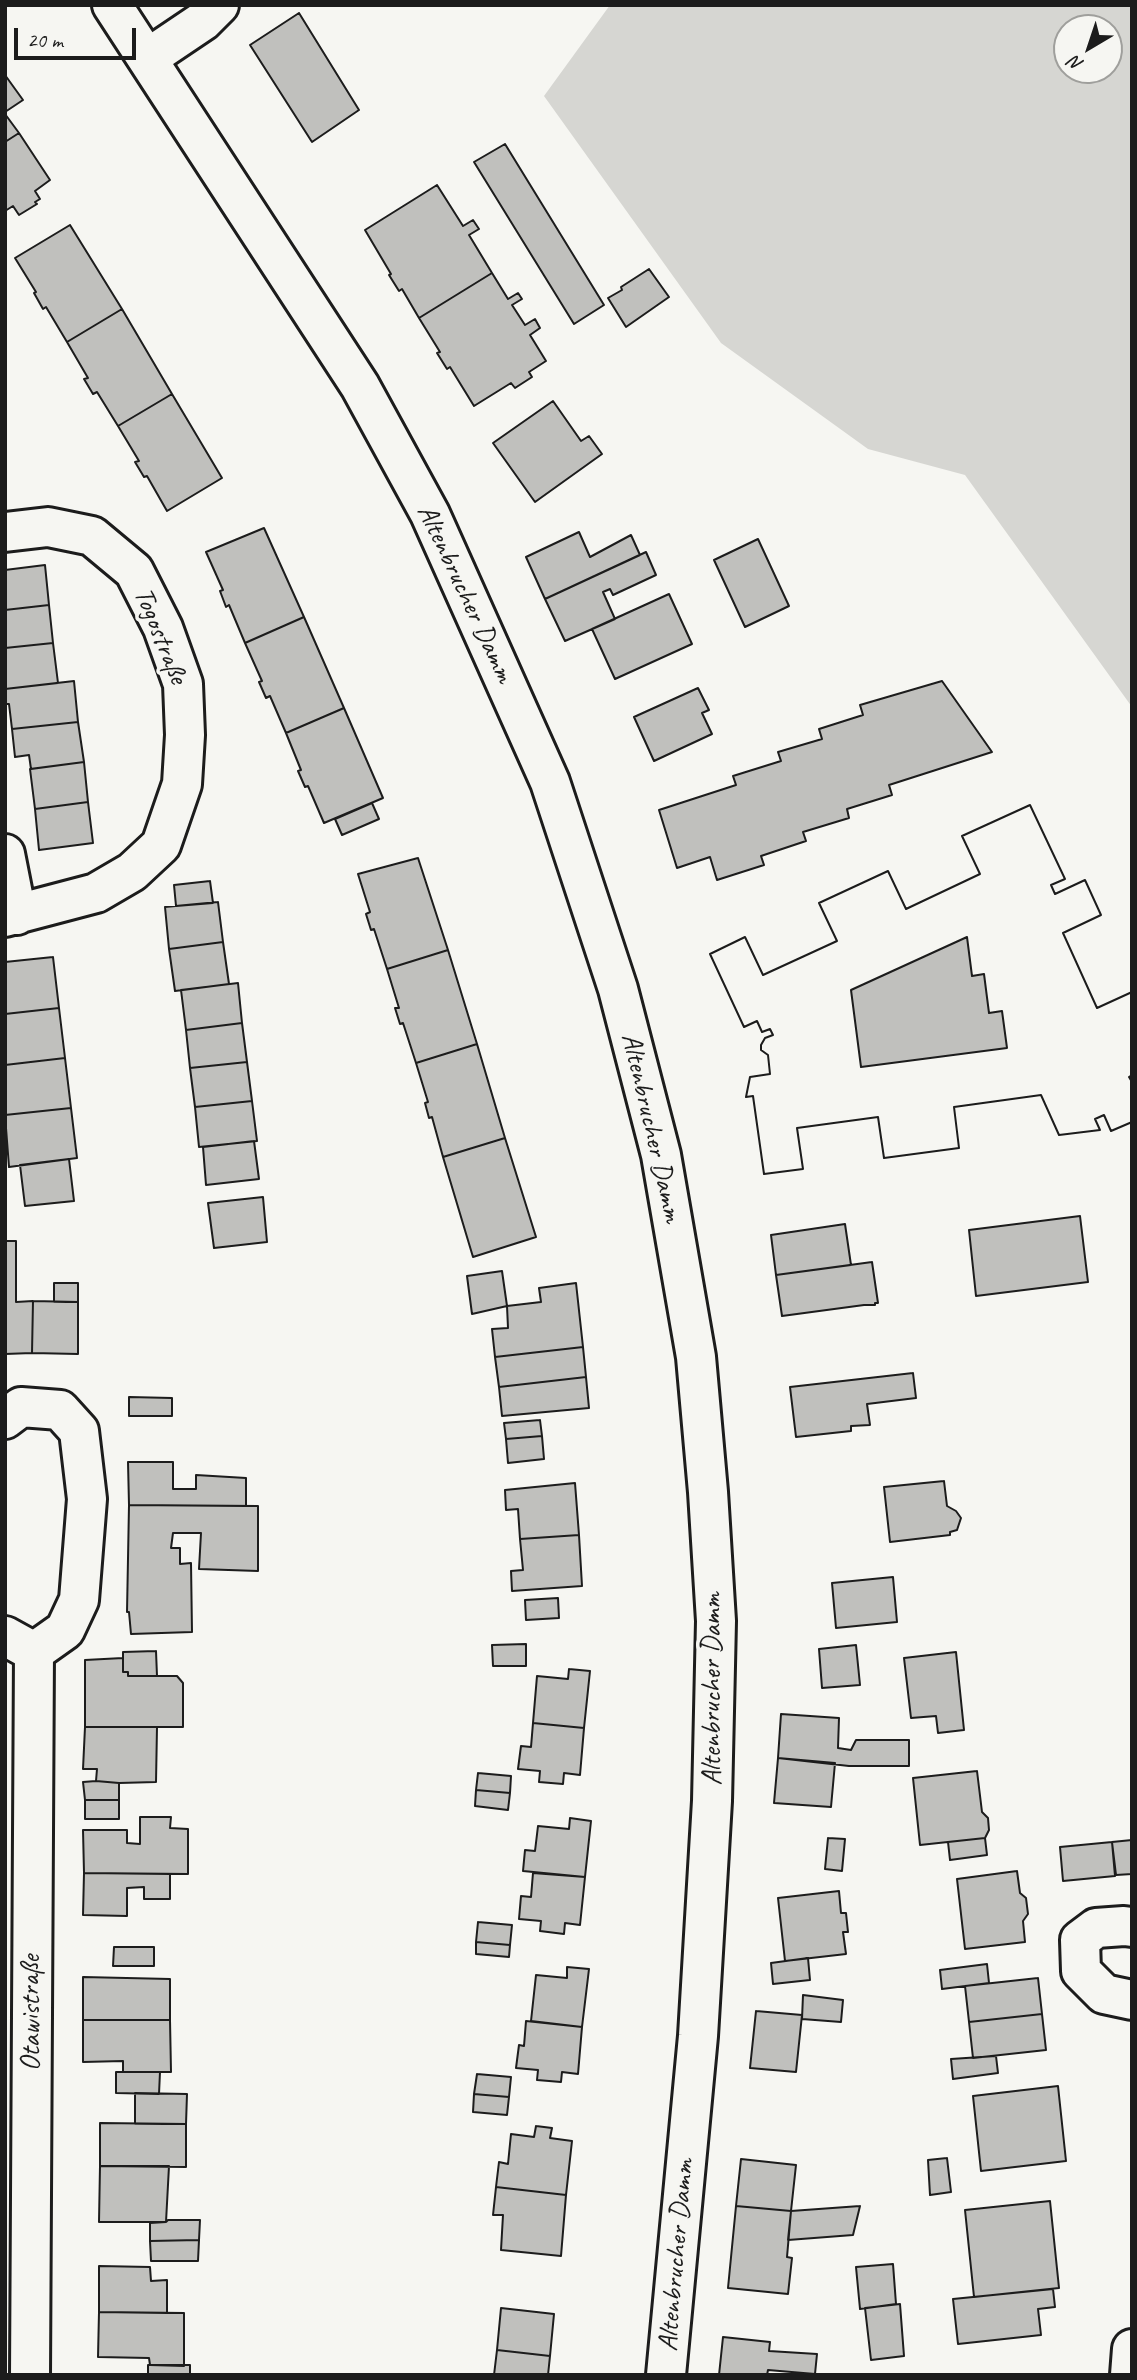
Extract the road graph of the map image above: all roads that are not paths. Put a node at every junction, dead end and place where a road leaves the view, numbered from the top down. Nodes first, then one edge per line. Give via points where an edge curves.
1 (112, 5) edge
2 (219, 5) edge
3 (148, 58) junction
4 (5, 532) edge
5 (5, 854) edge
6 (11, 916) edge
7 (5, 1419) edge
8 (20, 1644) edge
9 (1132, 1927) edge
10 (1132, 2000) edge
11 (1132, 2349) edge
12 (30, 2375) edge
13 (666, 2375) edge
14 (1130, 2375) edge

1 - 3 main road, Altenbrucher Damm
2 - 3 main road
3 - 13 main road, Altenbrucher Damm via 360,386 430,514 550,782 618,989 661,1155 696,1357 716,1620 712,1801 698,2036
4 - 6 main road, Togostraße via 48,527 92,536 134,571 163,628 183,684 185,735 182,784 161,845 132,872 96,893
5 - 6 main road, Togostraße
7 - 8 main road via 21,1407 60,1410 79,1431 87,1499 79,1600 65,1630
8 - 12 main road, Otawistraße
9 - 10 main road via 1096,1928 1080,1940 1081,1971 1104,1994
11 - 14 main road

